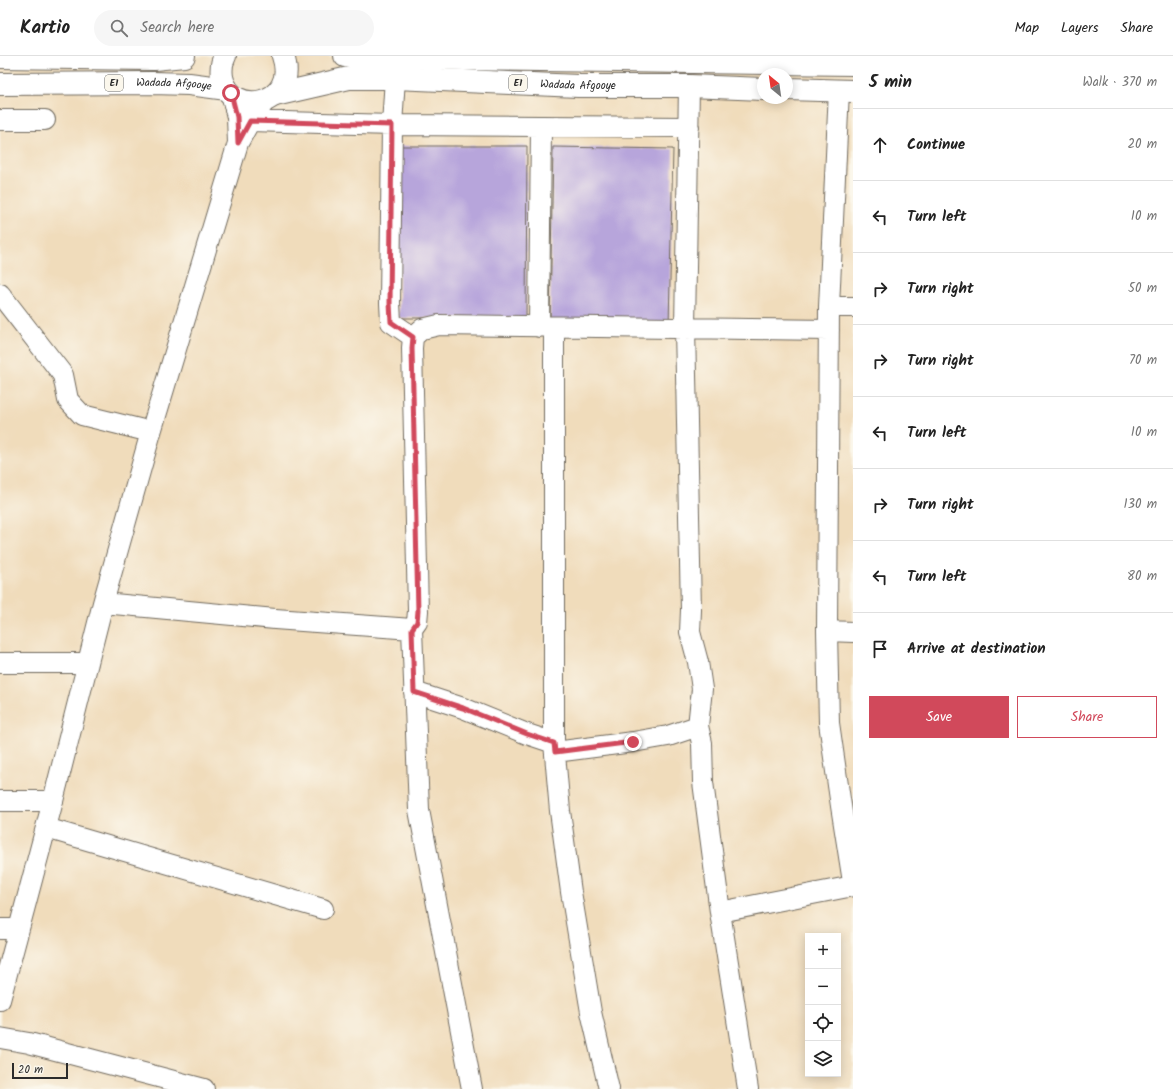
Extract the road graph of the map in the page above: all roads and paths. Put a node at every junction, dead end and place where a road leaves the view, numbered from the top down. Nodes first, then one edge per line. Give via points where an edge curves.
1 (184, 56) edge
2 (225, 56) edge
3 (283, 56) edge
4 (345, 56) edge
5 (0, 57) edge
6 (464, 57) edge
7 (705, 59) edge
8 (853, 64) edge
9 (394, 78) junction
10 (0, 84) edge
11 (689, 86) junction
12 (757, 89) edge
13 (793, 89) edge
14 (846, 90) edge
15 (229, 91) junction
16 (271, 97) junction
17 (0, 120) edge
18 (45, 120) dead end
19 (250, 121) junction
20 (392, 125) junction
21 (541, 126) junction
22 (689, 127) junction
23 (238, 143) junction
24 (0, 294) edge
25 (829, 307) junction
26 (853, 307) edge
27 (547, 327) junction
28 (685, 328) junction
29 (829, 330) junction
30 (413, 337) junction
31 (151, 432) junction
32 (103, 603) junction
33 (412, 629) junction
34 (827, 631) junction
35 (853, 632) edge
36 (0, 663) edge
37 (88, 663) junction
38 (414, 692) junction
39 (698, 726) junction
40 (555, 748) junction
41 (0, 801) edge
42 (53, 801) junction
43 (46, 828) junction
44 (853, 882) edge
45 (853, 886) edge
46 (323, 909) dead end
47 (720, 912) junction
48 (9, 929) edge
49 (0, 1000) edge
50 (0, 1038) edge
51 (204, 1089) edge
52 (472, 1089) edge
53 (609, 1089) edge
54 (748, 1089) edge

1 - 5 highway, E1 via 154,59
2 - 15 highway via 221,70
3 - 16 highway via 286,76 282,86
4 - 6 highway, E1
6 - 7 highway, E1
7 - 8 highway, E1
9 - 11 highway, Wadada Afgooye / E1 via 578,86
9 - 16 highway, Wadada Afgooye / E1 via 349,78
9 - 20 street
10 - 15 highway, Wadada Afgooye / E1 via 188,84
11 - 12 highway, Wadada Afgooye / E1
11 - 22 street
13 - 14 highway
14 - 25 street
15 - 16 highway, Wadada Afgooye via 235,97 255,103
15 - 23 street via 237,117
16 - 19 street
17 - 18 street
19 - 20 street
19 - 23 street
20 - 21 street
20 - 30 street via 391,322
21 - 22 street
21 - 27 street
22 - 28 street
23 - 31 street
24 - 31 street via 63,374 68,400 82,415
25 - 26 street
25 - 29 street
27 - 28 street
27 - 30 street via 439,325 422,329
27 - 40 street
28 - 29 street
28 - 39 street via 690,632 702,689
29 - 34 street
30 - 33 street via 418,611 417,622
31 - 32 street
32 - 33 street
32 - 37 street
33 - 38 street
34 - 35 street
34 - 44 street via 829,723
36 - 37 street
37 - 42 street
38 - 40 street via 463,708
38 - 52 street via 419,810
39 - 40 street via 668,736 640,741
39 - 47 street
40 - 53 street via 570,892 591,1012
41 - 42 street
42 - 43 street
43 - 46 street
43 - 48 street
45 - 47 street
47 - 54 street
48 - 49 street
50 - 51 street

